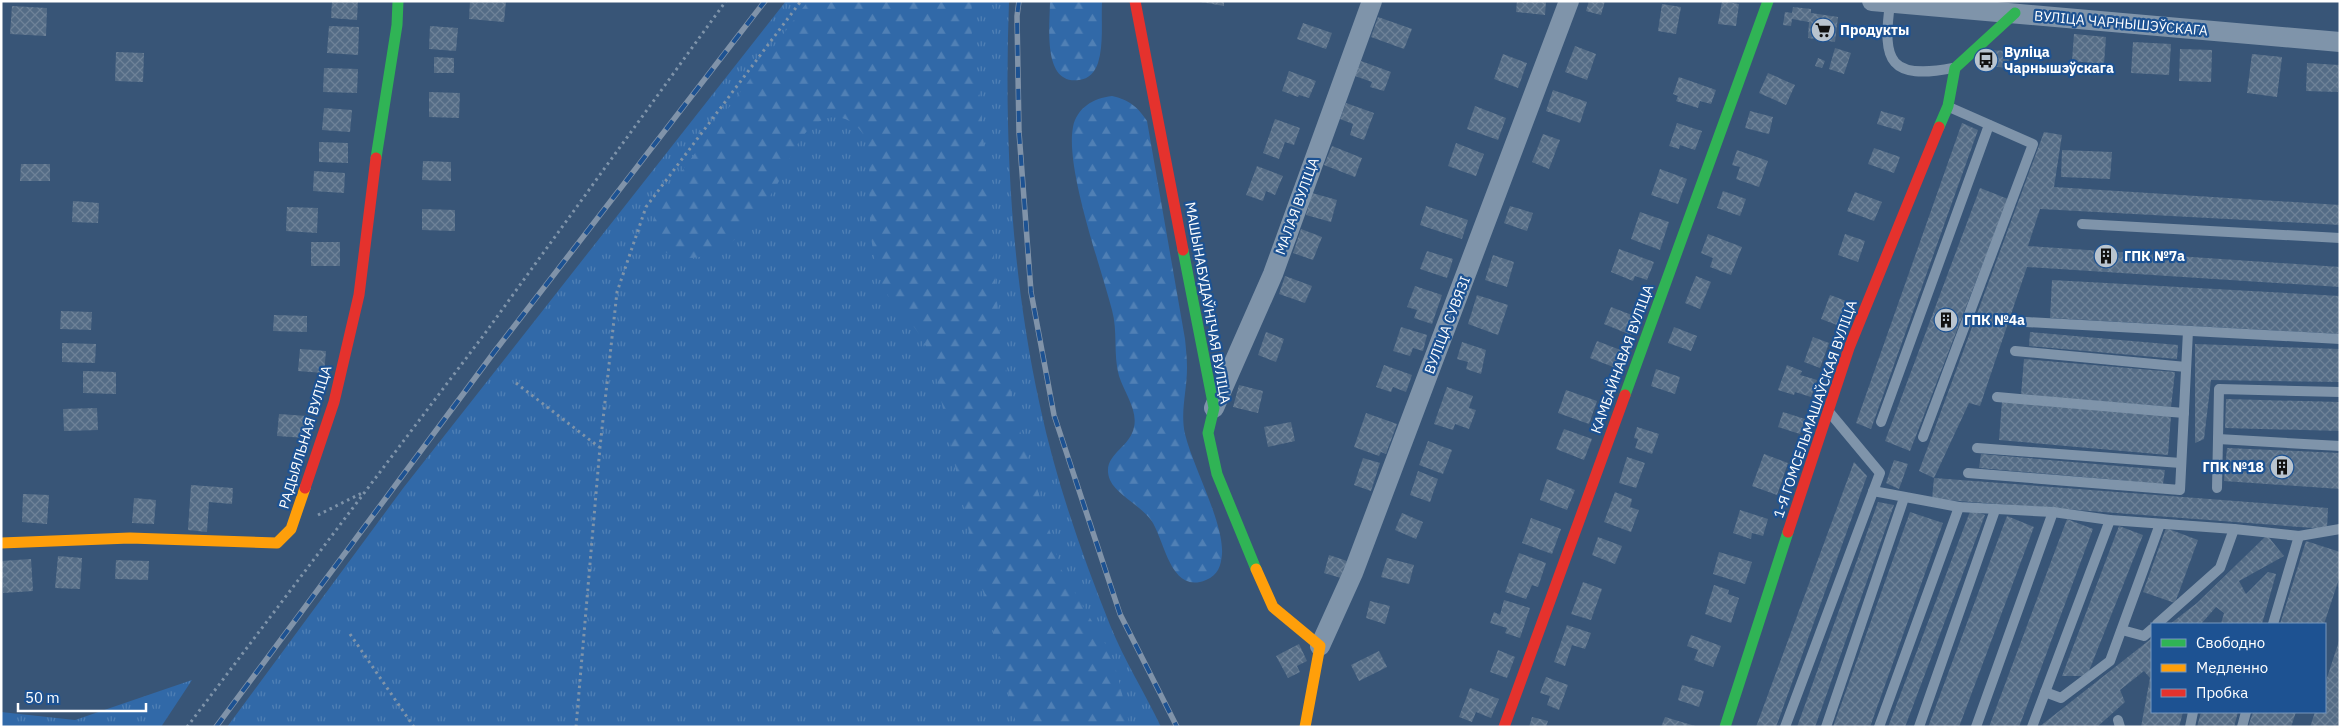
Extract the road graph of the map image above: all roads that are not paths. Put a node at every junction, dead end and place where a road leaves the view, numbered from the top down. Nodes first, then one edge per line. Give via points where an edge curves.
1 (398, 1) edge
2 (1135, 1) edge
3 (1372, 1) edge
4 (1569, 1) edge
5 (1768, 1) edge
6 (1881, 3) edge
7 (2015, 13) junction
8 (2340, 42) edge
9 (1955, 68) junction
10 (1948, 106) junction
11 (1989, 125) junction
12 (2082, 224) dead end
13 (2340, 238) edge
14 (2026, 322) dead end
15 (2188, 331) junction
16 (2340, 339) edge
17 (2015, 351) dead end
18 (2186, 367) junction
19 (2340, 392) edge
20 (1997, 397) dead end
21 (1214, 408) junction
22 (1828, 410) junction
23 (2184, 412) junction
24 (1881, 422) dead end
25 (1923, 437) dead end
26 (2218, 439) junction
27 (2340, 446) edge
28 (1977, 448) dead end
29 (2181, 463) junction
30 (1968, 472) dead end
31 (2217, 488) dead end
32 (1873, 491) junction
33 (1904, 498) junction
34 (1959, 507) junction
35 (1995, 510) junction
36 (2053, 512) junction
37 (2110, 520) junction
38 (2160, 524) junction
39 (2234, 529) junction
40 (2340, 529) edge
41 (2299, 536) junction
42 (1, 543) edge
43 (2158, 623) edge
44 (2273, 623) edge
45 (2122, 630) junction
46 (2151, 630) edge
47 (1320, 646) junction
48 (2045, 692) junction
49 (2193, 713) edge
50 (2246, 713) edge
51 (1305, 727) edge
52 (1504, 727) edge
53 (1725, 727) edge
54 (1785, 727) edge
55 (1826, 727) edge
56 (1879, 727) edge
57 (1919, 727) edge
58 (1976, 727) edge
59 (2032, 727) edge
60 (2190, 727) edge
61 (2242, 727) edge

1 - 42 street, РАДЫЯЛЬНАЯ ВУЛІЦА via 360,295 334,402 291,529 277,543 130,538
2 - 21 street, МАШЫНАБУДАЎНІЧАЯ ВУЛІЦА
3 - 21 street, МАЛАЯ ВУЛІЦА via 1272,274
4 - 47 street, ВУЛІЦА СУВЯЗІ via 1353,574
5 - 52 street, КАМБАЙНАВАЯ ВУЛІЦА
6 - 7 street, ВУЛІЦА ЧАРНЫШЭЎСКАГА
6 - 9 lane via 1887,47 1894,61 1910,72
7 - 8 street, ВУЛІЦА ЧАРНЫШЭЎСКАГА
7 - 9 street
9 - 10 street, 1-Я ГОМСЕЛЬМАШАЎСКАЯ ВУЛІЦА
10 - 11 lane
10 - 22 street, 1-Я ГОМСЕЛЬМАШАЎСКАЯ ВУЛІЦА via 1849,348
11 - 24 lane
11 - 25 lane via 2033,144
12 - 13 lane
14 - 15 lane
15 - 16 lane
15 - 18 lane
17 - 18 lane
18 - 23 lane
19 - 26 lane via 2219,389
20 - 23 lane
21 - 47 street, МАШЫНАБУДАЎНІЧАЯ ВУЛІЦА via 1208,433 1217,474 1247,551 1273,607
22 - 32 lane via 1880,473
22 - 53 street, 1-Я ГОМСЕЛЬМАШАЎСКАЯ ВУЛІЦА
23 - 29 lane
26 - 27 lane
26 - 31 lane
28 - 29 lane
29 - 30 lane via 2180,490
32 - 33 lane
32 - 54 lane
33 - 34 lane
33 - 55 lane
34 - 35 lane
34 - 56 lane
35 - 36 lane
35 - 57 lane
36 - 37 lane
36 - 58 lane
37 - 38 lane
37 - 48 lane
38 - 39 lane
38 - 45 lane
39 - 41 lane
39 - 43 lane via 2220,568
40 - 41 lane
41 - 44 lane
45 - 46 lane via 2144,636
45 - 48 lane via 2110,661 2061,698
47 - 51 street
48 - 59 lane
49 - 60 lane
50 - 61 lane

